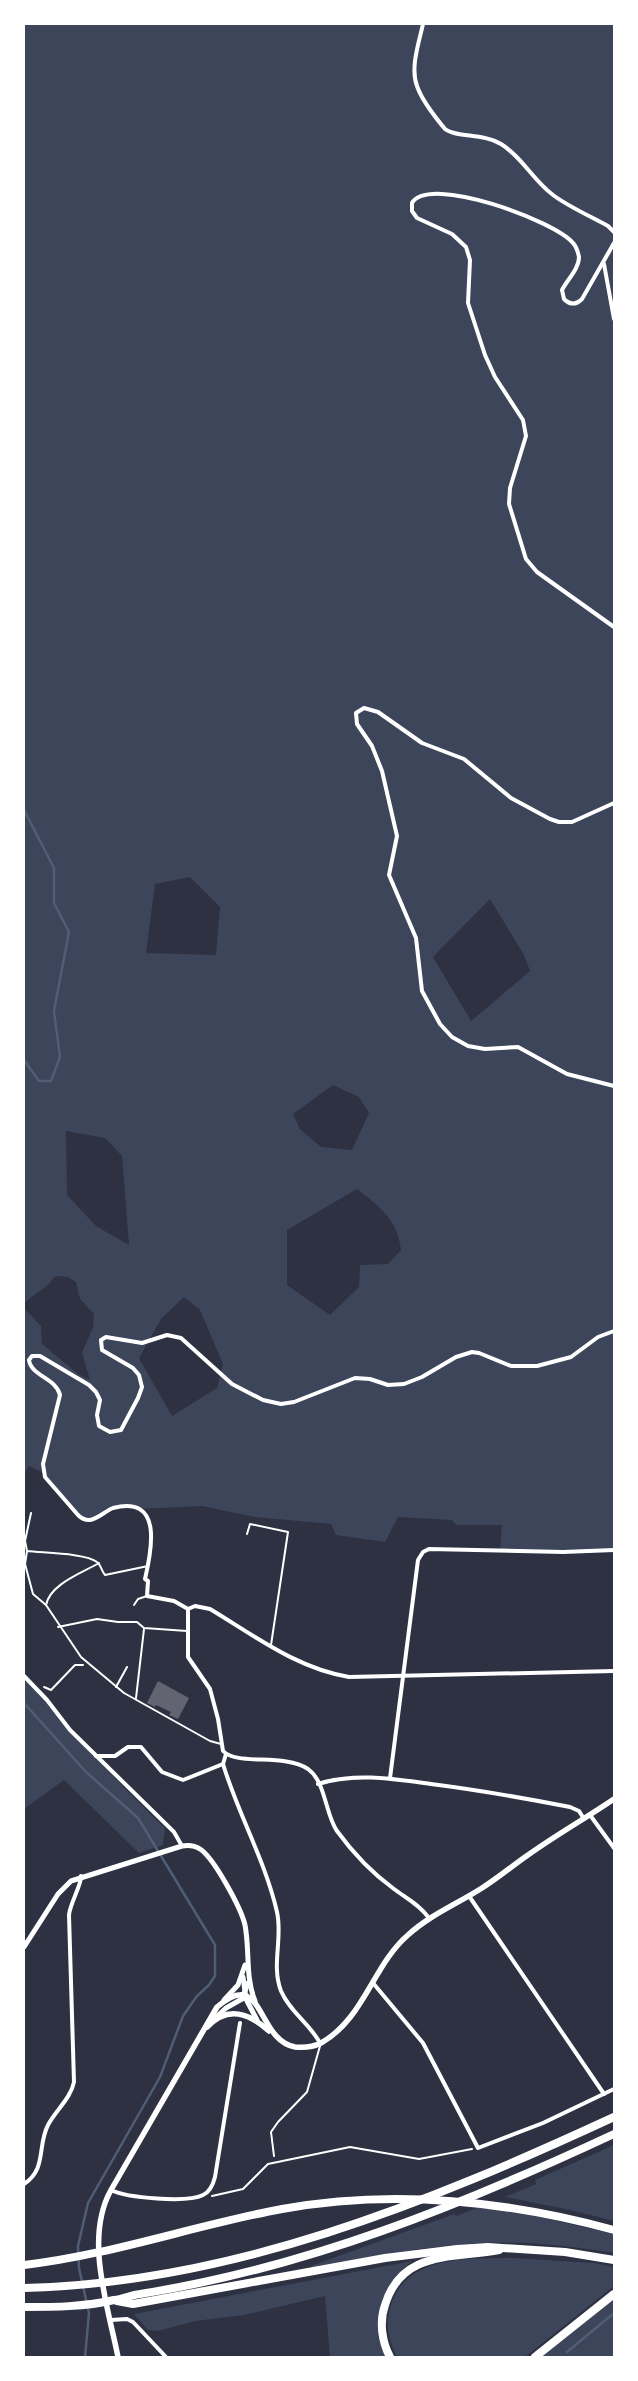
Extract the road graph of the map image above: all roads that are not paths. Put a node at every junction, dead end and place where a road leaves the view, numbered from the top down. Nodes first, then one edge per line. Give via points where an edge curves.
1 (423, 24) edge
2 (614, 232) edge
3 (614, 244) edge
4 (604, 264) junction
5 (614, 319) edge
6 (614, 627) edge
7 (614, 803) edge
8 (614, 1086) edge
9 (614, 1331) edge
10 (31, 1513) dead end
11 (247, 1534) dead end
12 (27, 1550) junction
13 (614, 1550) edge
14 (99, 1563) junction
15 (148, 1566) junction
16 (147, 1596) junction
17 (46, 1605) junction
18 (134, 1605) dead end
19 (188, 1610) junction
20 (58, 1627) junction
21 (144, 1628) junction
22 (188, 1631) junction
23 (271, 1648) junction
24 (127, 1667) dead end
25 (614, 1671) edge
26 (24, 1676) edge
27 (403, 1677) junction
28 (116, 1687) junction
29 (136, 1698) junction
30 (221, 1744) junction
31 (226, 1754) junction
32 (96, 1756) junction
33 (223, 1764) junction
34 (390, 1778) junction
35 (318, 1784) junction
36 (614, 1800) edge
37 (587, 1817) junction
38 (180, 1847) junction
39 (614, 1848) edge
40 (81, 1876) junction
41 (469, 1896) junction
42 (429, 1918) junction
43 (24, 1947) edge
44 (247, 1958) junction
45 (243, 1974) junction
46 (248, 1980) junction
47 (373, 1983) junction
48 (245, 1996) junction
49 (255, 2001) junction
50 (222, 2003) junction
51 (257, 2020) junction
52 (212, 2022) junction
53 (240, 2024) dead end
54 (203, 2032) junction
55 (274, 2036) junction
56 (320, 2043) junction
57 (614, 2089) edge
58 (604, 2094) junction
59 (614, 2117) edge
60 (614, 2134) edge
61 (274, 2156) dead end
62 (24, 2184) edge
63 (111, 2190) junction
64 (614, 2230) edge
65 (504, 2249) junction
66 (614, 2260) edge
67 (24, 2265) edge
68 (24, 2288) edge
69 (614, 2294) edge
70 (132, 2299) junction
71 (24, 2307) edge
72 (111, 2320) junction
73 (118, 2357) edge
74 (166, 2357) edge
75 (390, 2357) edge
76 (535, 2357) edge

1 - 2 street via 415,81 420,94 445,129 482,136 502,144 554,196
3 - 4 street
4 - 5 street
4 - 6 street via 582,299 570,303 562,296 562,290 579,258 574,243 564,235 500,205 473,199 425,195 412,203 412,211 417,218 452,234 466,247 470,260 468,303 482,346 495,377 524,420 526,436 510,488 509,504 526,559 537,572
7 - 8 street via 572,822 550,819 511,798 464,759 422,742 368,708 356,713 357,724 372,746 382,771 398,836 389,874 416,938 422,991 440,1024 452,1037 468,1046 485,1049 518,1047 567,1074
9 - 15 street via 598,1336 570,1357 537,1366 511,1366 472,1352 404,1384 388,1385 355,1378 281,1404 263,1400 232,1384 186,1340 176,1336 167,1335 146,1343 106,1337 101,1340 102,1350 133,1368 142,1381 141,1392 123,1427 114,1432 98,1426 96,1414 100,1400 93,1388 40,1356 32,1356 29,1360 32,1368 55,1385 60,1395 42,1464 45,1477 86,1520 125,1506 142,1511 150,1521
10 - 12 lane via 25,1541
11 - 23 lane via 250,1524 288,1532
12 - 14 lane via 76,1556
12 - 17 lane via 33,1594
13 - 27 street via 426,1550 418,1560
14 - 15 lane via 105,1576
14 - 17 lane via 60,1586
15 - 16 street via 145,1579 148,1581
16 - 18 lane via 138,1599
16 - 19 street via 174,1601
17 - 20 lane
19 - 22 street
19 - 23 street via 195,1606 210,1608
20 - 21 lane via 104,1619 137,1622
20 - 28 lane via 81,1657
21 - 22 lane
21 - 29 lane
22 - 30 street via 188,1657 210,1689
23 - 27 street via 298,1662 341,1676
24 - 28 lane
25 - 27 street
26 - 32 street
27 - 34 street
28 - 29 lane
29 - 30 lane via 146,1707 210,1742
30 - 31 street
31 - 33 street
31 - 35 street via 300,1765 312,1773
32 - 33 street via 115,1756 128,1747 141,1747 162,1772 183,1780
32 - 38 street via 174,1832
33 - 56 street via 260,1858 277,1913 278,1983 286,2002
34 - 35 street via 336,1779
34 - 37 street via 483,1790 570,1807
35 - 42 street via 336,1830 381,1878
36 - 37 main road
37 - 39 street
37 - 41 main road
38 - 40 street
38 - 44 street via 192,1845 204,1852 237,1901 245,1925
40 - 43 street via 62,1889
40 - 62 street via 69,1915 74,2082 71,2092 46,2129 37,2171
41 - 42 main road
41 - 58 street
42 - 47 main road via 400,1943
44 - 45 street
44 - 46 street
45 - 48 street
45 - 50 street
46 - 48 street
46 - 49 street
47 - 56 main road via 345,2022
47 - 58 street via 423,2043 478,2148 543,2123
48 - 49 main road
48 - 50 main road
48 - 51 street
48 - 52 street
49 - 55 main road
50 - 54 main road via 213,2012
51 - 52 main road via 234,2013
51 - 55 main road
52 - 54 main road
53 - 63 street via 212,2186 205,2194 186,2199 131,2196
54 - 63 main road
55 - 56 main road via 297,2047
56 - 61 lane via 307,2092 271,2132
57 - 58 street
59 - 68 highway via 445,2191 319,2236 242,2257 129,2280
60 - 70 highway via 481,2193 346,2244 272,2266
63 - 72 main road via 99,2220 97,2242
64 - 67 highway via 499,2205 370,2199 284,2208
65 - 66 highway via 565,2252
65 - 70 highway via 488,2247 410,2254
65 - 75 highway via 438,2257 420,2263 401,2276 383,2311 383,2337
69 - 76 highway
70 - 71 highway
72 - 73 main road
72 - 74 street via 133,2322

